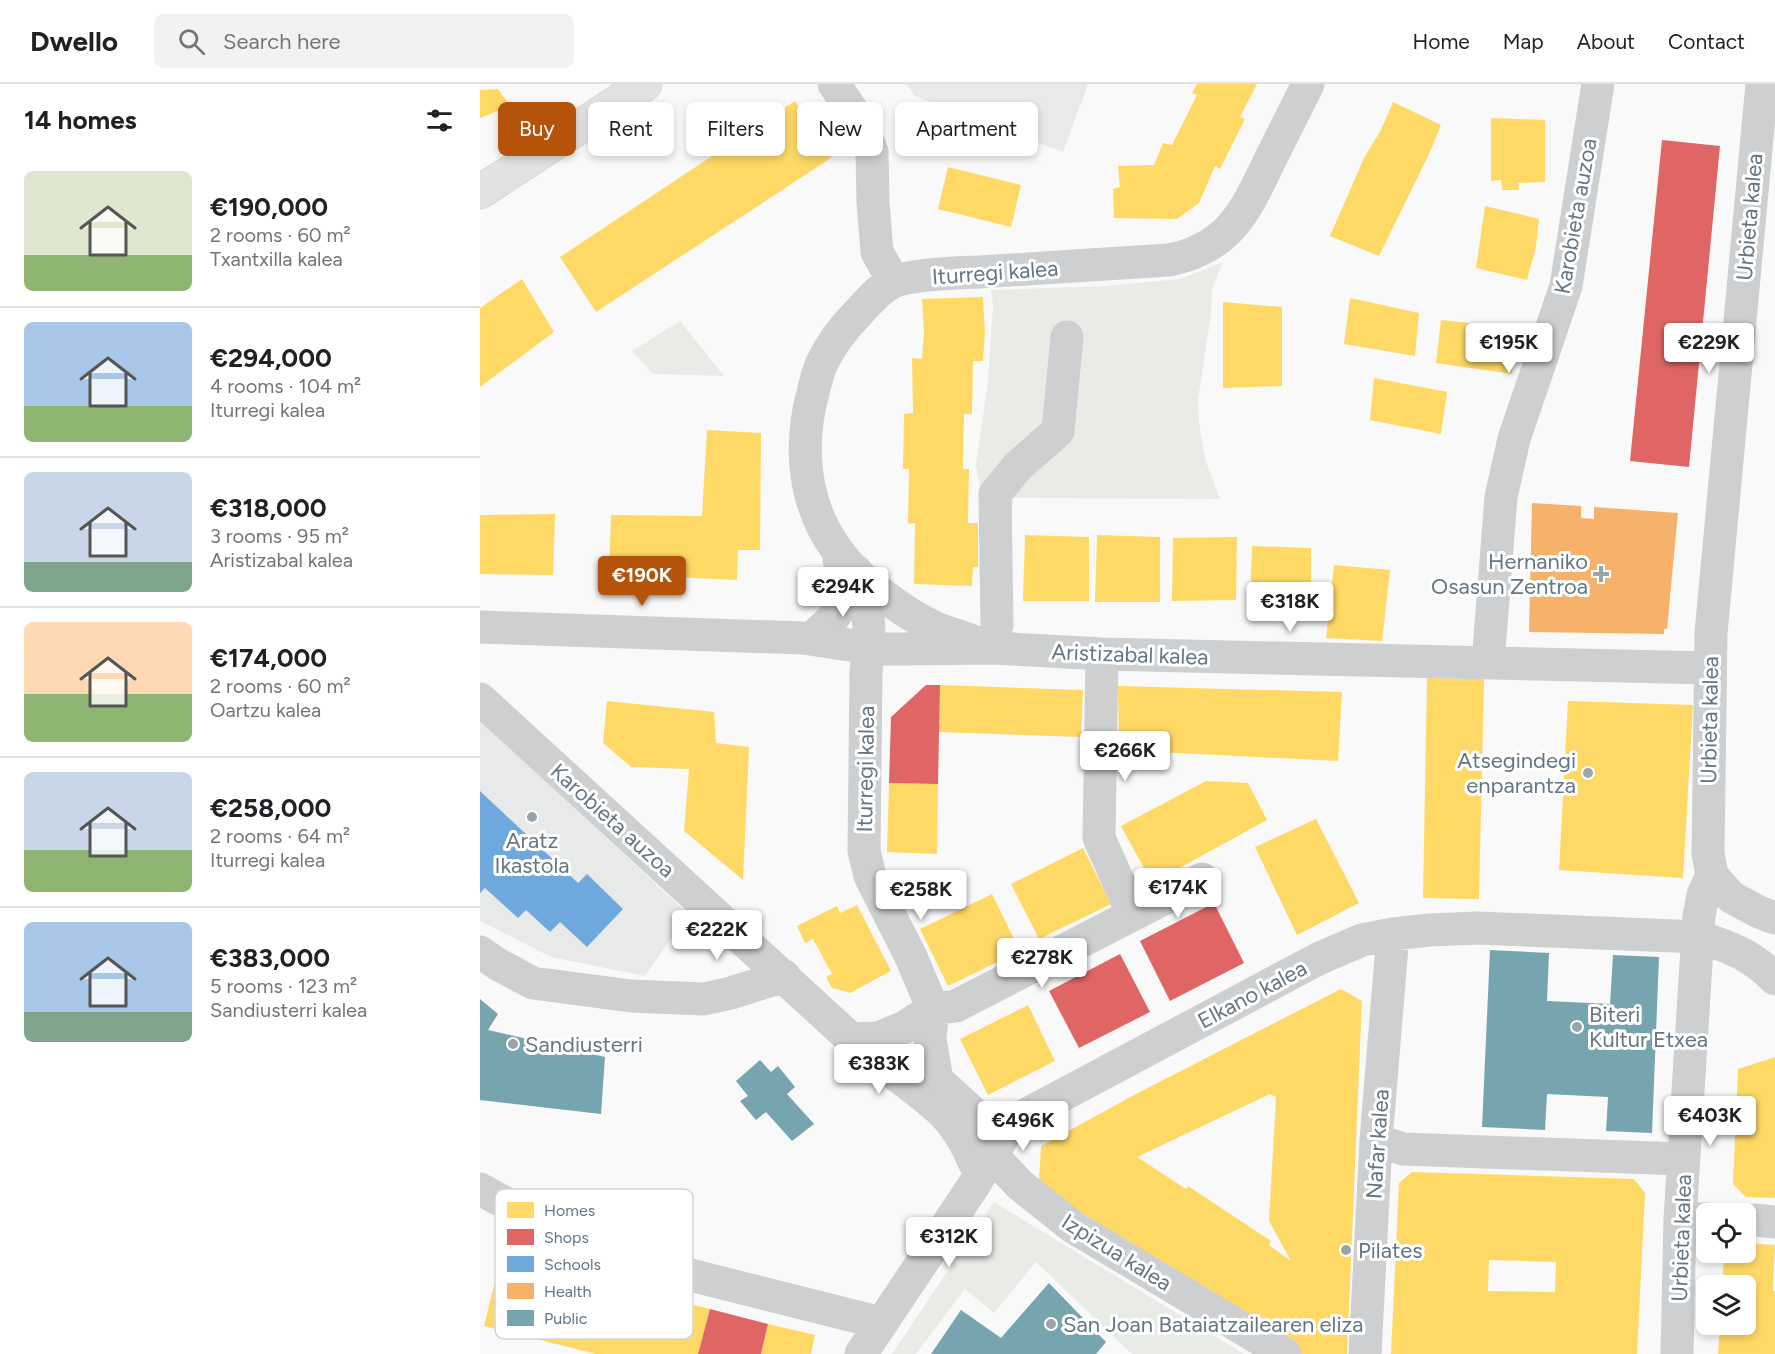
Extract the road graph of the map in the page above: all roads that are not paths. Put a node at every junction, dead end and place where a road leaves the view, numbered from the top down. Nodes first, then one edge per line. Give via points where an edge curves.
1 (606, 84) edge
2 (645, 84) edge
3 (834, 84) edge
4 (1308, 84) edge
5 (1762, 84) edge
6 (1597, 89) edge
7 (480, 167) edge
8 (480, 192) edge
9 (894, 282) junction
10 (1067, 337) dead end
11 (847, 561) junction
12 (480, 627) edge
13 (995, 637) junction
14 (806, 639) junction
15 (869, 648) junction
16 (1102, 654) junction
17 (1488, 663) junction
18 (1709, 668) junction
19 (480, 699) edge
20 (1712, 875) junction
21 (1202, 879) dead end
22 (1133, 914) junction
23 (1775, 918) edge
24 (1393, 934) junction
25 (1699, 937) junction
26 (745, 941) junction
27 (480, 952) edge
28 (784, 976) junction
29 (1775, 979) edge
30 (731, 993) junction
31 (933, 1009) junction
32 (851, 1039) junction
33 (940, 1110) junction
34 (976, 1122) junction
35 (1012, 1122) junction
36 (1376, 1140) junction
37 (991, 1154) junction
38 (1683, 1160) junction
39 (974, 1185) junction
40 (480, 1189) edge
41 (495, 1197) edge
42 (1693, 1219) edge
43 (693, 1276) edge
44 (881, 1323) junction
45 (861, 1354) edge
46 (1285, 1354) edge
47 (1365, 1354) edge
48 (1677, 1354) edge

1 - 7 main road
2 - 8 main road
3 - 9 street via 862,125 872,152 878,252
4 - 9 street, Iturregi kalea via 1246,210 1208,246 1169,260 962,273
5 - 18 street, Urbieta kalea
6 - 17 street, Karobieta auzoa via 1566,286 1514,439 1501,497
9 - 11 street, Iturregi kalea via 846,326 821,366 811,400 806,474 825,531
10 - 13 street via 1058,431 1018,466 995,494
11 - 13 street, Iturregi kalea via 878,590 927,623
11 - 14 street, Iturregi kalea via 845,597 838,612
11 - 15 street, Iturregi kalea via 865,596
12 - 14 street, Aristizabal kalea
13 - 15 street, Aristizabal kalea
13 - 16 street, Aristizabal kalea
14 - 15 street, Aristizabal kalea
15 - 31 street, Iturregi kalea via 864,851 870,876
16 - 17 street, Aristizabal kalea
16 - 22 street via 1099,838
17 - 18 street, Aristizabal kalea
18 - 20 street, Urbieta kalea via 1708,854
19 - 26 street, Karobieta auzoa
20 - 23 street via 1731,897
20 - 25 street, Urbieta kalea via 1703,895
21 - 22 street
22 - 31 street via 956,1006
24 - 25 street, Elkano kalea via 1478,928
24 - 35 street, Elkano kalea via 1352,943 1318,959
24 - 36 street, Nafar kalea
25 - 29 street, Elkano kalea via 1733,948 1763,966
25 - 38 street, Urbieta kalea
26 - 28 street, Karobieta auzoa
26 - 30 street via 741,974
27 - 30 street via 533,983 631,996 704,999
28 - 30 street
28 - 32 street, Karobieta auzoa
31 - 32 street via 878,1038
31 - 34 street, Izpizua kalea via 931,1052 937,1080 966,1105
32 - 33 street, Karobieta auzoa
33 - 34 street
33 - 39 street via 966,1143 975,1164
34 - 35 street
34 - 37 street, Izpizua kalea
35 - 37 street, Elkano kalea
36 - 38 street via 1403,1149
36 - 47 street, Nafar kalea
37 - 39 street, Elkano kalea
37 - 46 street, Izpizua kalea via 1020,1185 1073,1227
38 - 42 street, Urbieta kalea
39 - 44 street, Elkano kalea
40 - 41 street
42 - 48 street, Urbieta kalea
43 - 44 street
44 - 45 street, Elkano kalea

